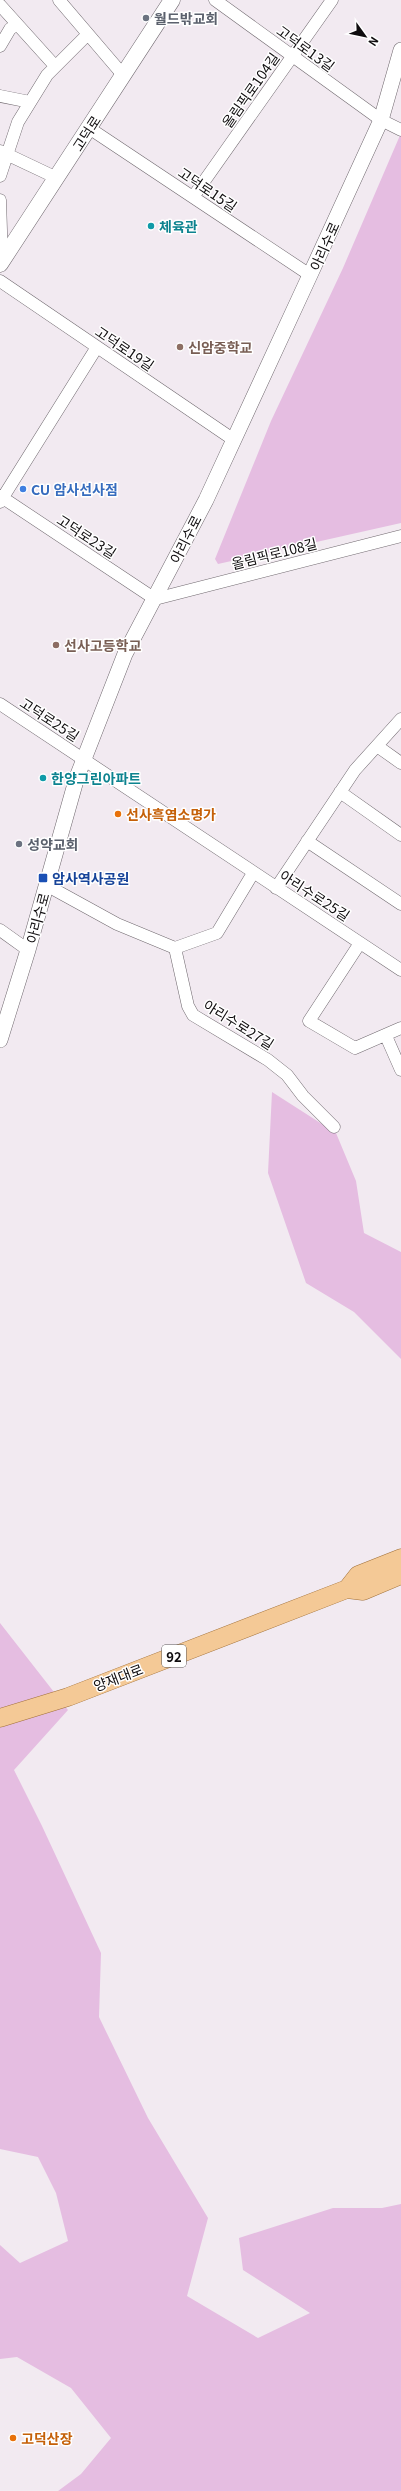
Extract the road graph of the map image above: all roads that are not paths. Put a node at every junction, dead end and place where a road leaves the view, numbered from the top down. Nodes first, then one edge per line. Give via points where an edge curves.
1 (59, 0) edge
2 (172, 0) edge
3 (215, 0) edge
4 (332, 0) edge
5 (0, 5) edge
6 (17, 24) junction
7 (88, 34) junction
8 (0, 46) edge
9 (401, 50) edge
10 (292, 57) junction
11 (55, 66) junction
12 (123, 75) junction
13 (0, 96) edge
14 (30, 102) junction
15 (381, 120) junction
16 (89, 128) junction
17 (401, 130) edge
18 (3, 153) edge
19 (0, 176) edge
20 (57, 178) junction
21 (193, 197) junction
22 (0, 200) edge
23 (1, 263) edge
24 (310, 275) junction
25 (0, 282) edge
26 (97, 347) junction
27 (234, 440) junction
28 (1, 499) edge
29 (401, 536) edge
30 (155, 599) junction
31 (0, 704) edge
32 (401, 719) edge
33 (376, 746) junction
34 (84, 759) junction
35 (401, 763) edge
36 (340, 792) junction
37 (401, 835) edge
38 (307, 841) junction
39 (253, 873) junction
40 (46, 885) junction
41 (276, 888) junction
42 (401, 904) edge
43 (0, 930) edge
44 (360, 943) junction
45 (175, 948) junction
46 (28, 950) junction
47 (401, 970) edge
48 (401, 1028) edge
49 (386, 1036) junction
50 (0, 1040) edge
51 (401, 1070) edge
52 (334, 1127) dead end
53 (401, 1558) edge
54 (401, 1576) edge
55 (347, 1589) junction
56 (0, 1718) edge

1 - 7 street
2 - 12 main road, 고덕로
3 - 10 street, 고덕로13길
4 - 10 street, 올림픽로104길
5 - 6 street
6 - 8 street via 10,29
6 - 11 street
7 - 11 street
7 - 12 street
9 - 15 street, 아리수로
10 - 15 street, 고덕로13길
10 - 21 street, 올림픽로104길
11 - 14 street
12 - 16 main road, 고덕로
13 - 14 street
14 - 18 street
15 - 17 street, 고덕로13길
15 - 24 street, 아리수로
16 - 20 main road, 고덕로
16 - 21 street, 고덕로15길
18 - 19 street
18 - 20 street
20 - 23 main road, 고덕로
21 - 24 street, 고덕로15길
22 - 23 street
24 - 27 street, 아리수로
25 - 26 street, 고덕로19길
26 - 27 street, 고덕로19길
26 - 28 street, 고덕로23길
27 - 30 street, 아리수로
28 - 30 street, 고덕로23길
29 - 30 street, 올림픽로108길
30 - 34 street, 아리수로 via 125,654
31 - 34 street, 고덕로25길
32 - 33 street
33 - 35 street
33 - 36 street
34 - 39 street, 아리수로25길
34 - 40 street, 아리수로
36 - 37 street
36 - 38 street
38 - 41 street
38 - 42 street
39 - 41 street, 아리수로25길
39 - 45 street via 217,933
40 - 45 street via 117,924
40 - 46 street, 아리수로
41 - 44 street, 아리수로25길
43 - 46 street
44 - 47 street, 아리수로25길
44 - 49 street via 309,1021 356,1048
45 - 52 street, 아리수로27길 via 188,1006 193,1015 268,1060 287,1075 303,1096
46 - 50 street, 아리수로
48 - 49 street
49 - 51 street
53 - 55 main road, 양재대로 / 92 via 358,1575
54 - 55 main road, 양재대로 / 92 via 363,1591
55 - 56 main road, 양재대로 / 92 via 68,1697

